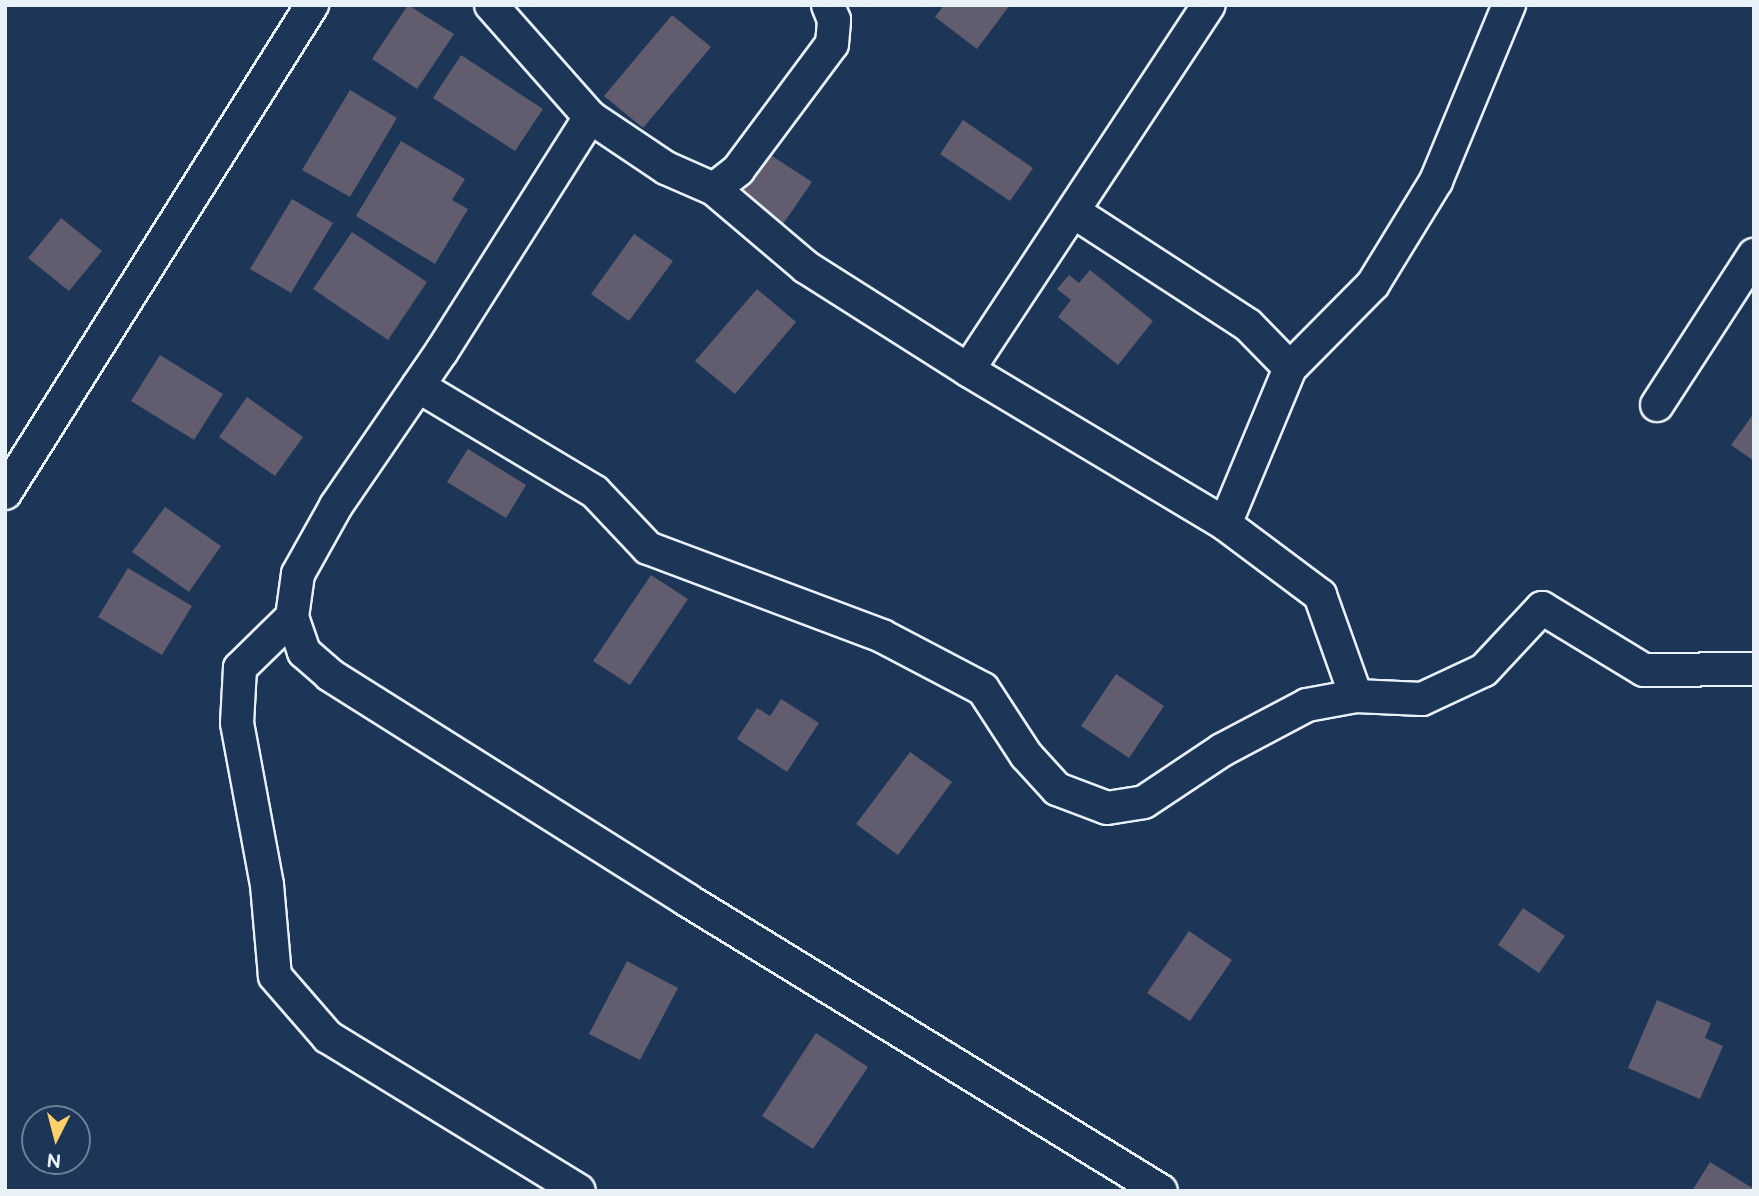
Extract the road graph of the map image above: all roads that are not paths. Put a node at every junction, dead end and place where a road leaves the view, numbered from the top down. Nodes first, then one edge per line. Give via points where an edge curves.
1 (312, 5) edge
2 (491, 5) edge
3 (828, 5) edge
4 (1209, 5) edge
5 (1509, 5) edge
6 (590, 117) junction
7 (715, 189) junction
8 (1074, 212) junction
9 (1754, 255) edge
10 (1290, 368) junction
11 (968, 370) junction
12 (418, 386) junction
13 (1657, 405) dead end
14 (5, 493) edge
15 (1225, 524) junction
16 (292, 617) junction
17 (1754, 668) edge
18 (1356, 696) junction
19 (579, 1191) edge
20 (1161, 1191) edge

1 - 14 street
2 - 6 street
3 - 7 street via 834,20 832,44 738,170
4 - 8 street
5 - 10 street via 1436,181 1373,284
6 - 7 street via 666,168
6 - 12 street
7 - 11 street via 806,267
8 - 10 street via 1248,325
8 - 11 street
9 - 13 street
10 - 15 street
11 - 15 street
12 - 16 street via 336,506 304,562
12 - 18 street via 595,492 648,548 882,636 983,689 1026,755 1057,789 1107,808 1144,802 1222,750 1307,705
15 - 18 street via 1320,595
16 - 19 street via 240,668 237,723 267,885 275,976 328,1037
16 - 20 street via 304,652 330,675
17 - 18 street via 1644,670 1542,608 1484,670 1422,699

